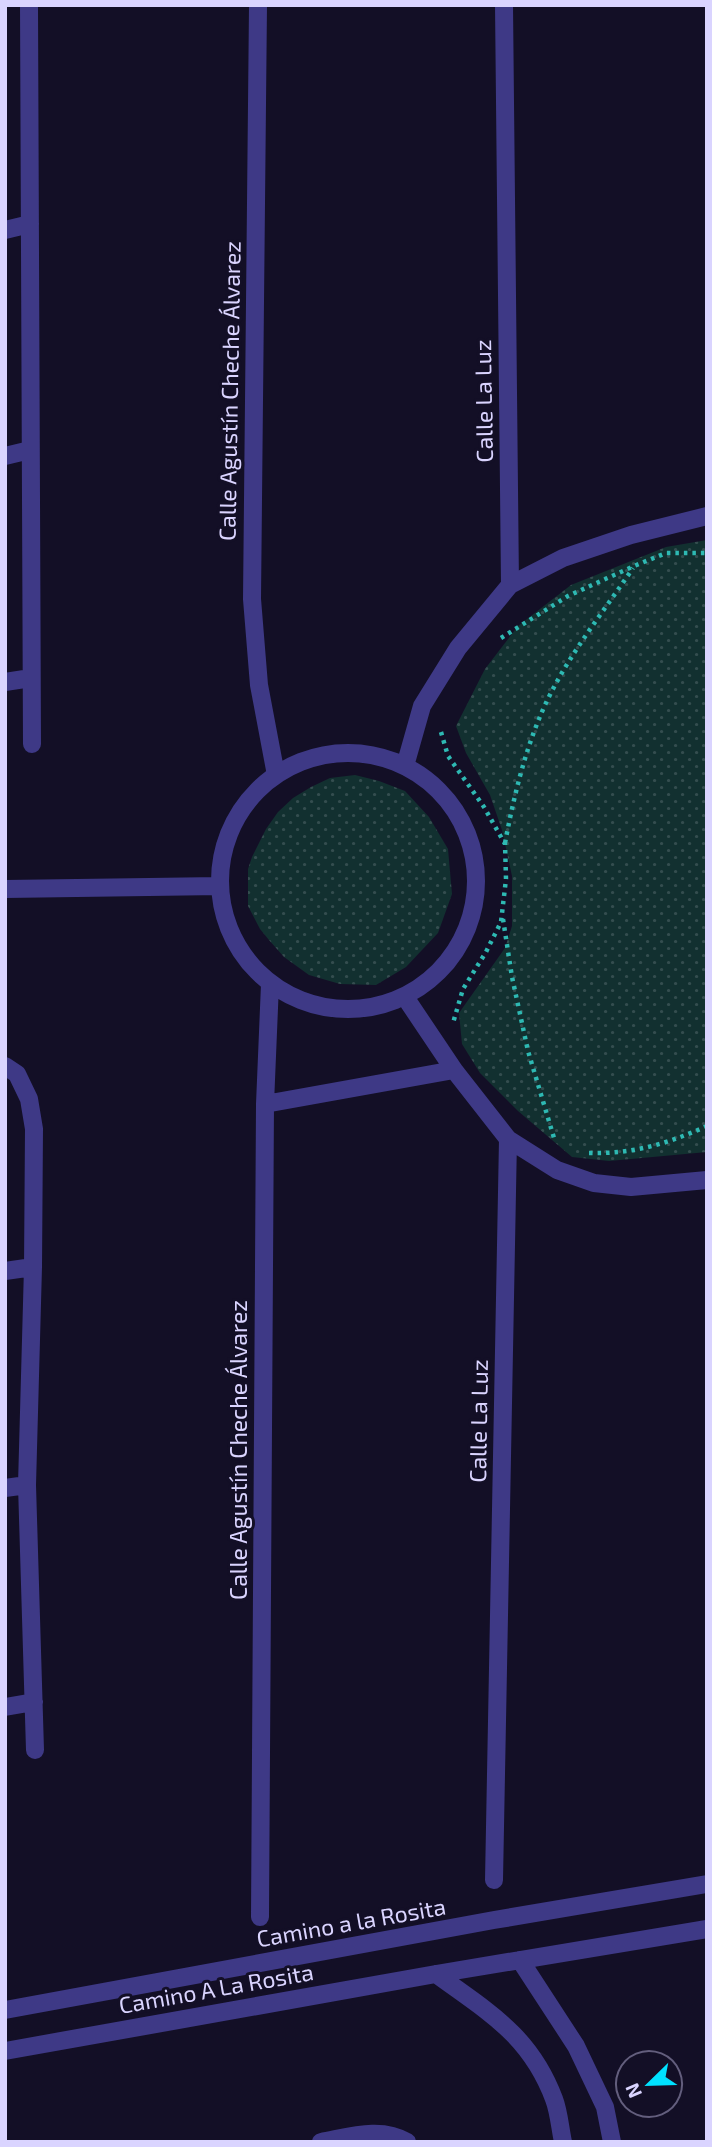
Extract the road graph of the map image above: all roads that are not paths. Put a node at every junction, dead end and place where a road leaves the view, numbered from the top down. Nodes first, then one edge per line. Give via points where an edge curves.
1 (29, 5) edge
2 (258, 5) edge
3 (504, 5) edge
4 (30, 225) junction
5 (5, 230) edge
6 (30, 450) junction
7 (5, 456) edge
8 (707, 516) edge
9 (510, 585) junction
10 (31, 678) junction
11 (5, 682) edge
12 (32, 744) dead end
13 (405, 766) junction
14 (275, 775) junction
15 (220, 886) junction
16 (5, 889) edge
17 (270, 984) junction
18 (405, 997) junction
19 (11, 1070) edge
20 (454, 1070) junction
21 (265, 1104) junction
22 (508, 1139) junction
23 (707, 1180) edge
24 (33, 1267) junction
25 (5, 1271) edge
26 (27, 1485) junction
27 (5, 1489) edge
28 (34, 1702) junction
29 (5, 1707) edge
30 (36, 1750) dead end
31 (494, 1880) dead end
32 (707, 1884) edge
33 (260, 1917) dead end
34 (707, 1929) edge
35 (520, 1960) junction
36 (436, 1974) junction
37 (5, 2010) edge
38 (5, 2051) edge
39 (321, 2142) edge
40 (407, 2142) edge
41 (563, 2142) edge
42 (612, 2142) edge

1 - 4 street
2 - 14 street, Calle Agustín Cheche Álvarez via 252,599
3 - 9 street, Calle La Luz
4 - 5 street
4 - 6 street
6 - 7 street
6 - 10 street
8 - 9 street via 575,554
9 - 13 street via 458,648 422,706
10 - 11 street
10 - 12 street
13 - 14 street via 373,755 339,753 306,760
13 - 18 street via 439,790 463,823 475,862 475,902 462,941 438,974
14 - 15 street via 251,797 234,823 223,854
15 - 16 street
15 - 17 street via 227,923 244,957
17 - 18 street via 300,1001 332,1009 366,1009
17 - 21 street, Calle Agustín Cheche Álvarez
18 - 20 street
19 - 24 street via 29,1099 34,1129
20 - 21 street
20 - 22 street
21 - 33 street, Calle Agustín Cheche Álvarez
22 - 23 street via 557,1170 594,1183 631,1187
22 - 31 street, Calle La Luz
24 - 25 street
24 - 26 street
26 - 27 street
26 - 28 street
28 - 29 street
28 - 30 street
32 - 37 street, Camino a la Rosita
34 - 35 street
35 - 36 street
35 - 42 street via 576,2046 605,2108
36 - 38 street, Camino A La Rosita
36 - 41 street via 506,2025 535,2058 555,2101
39 - 40 street via 380,2133

